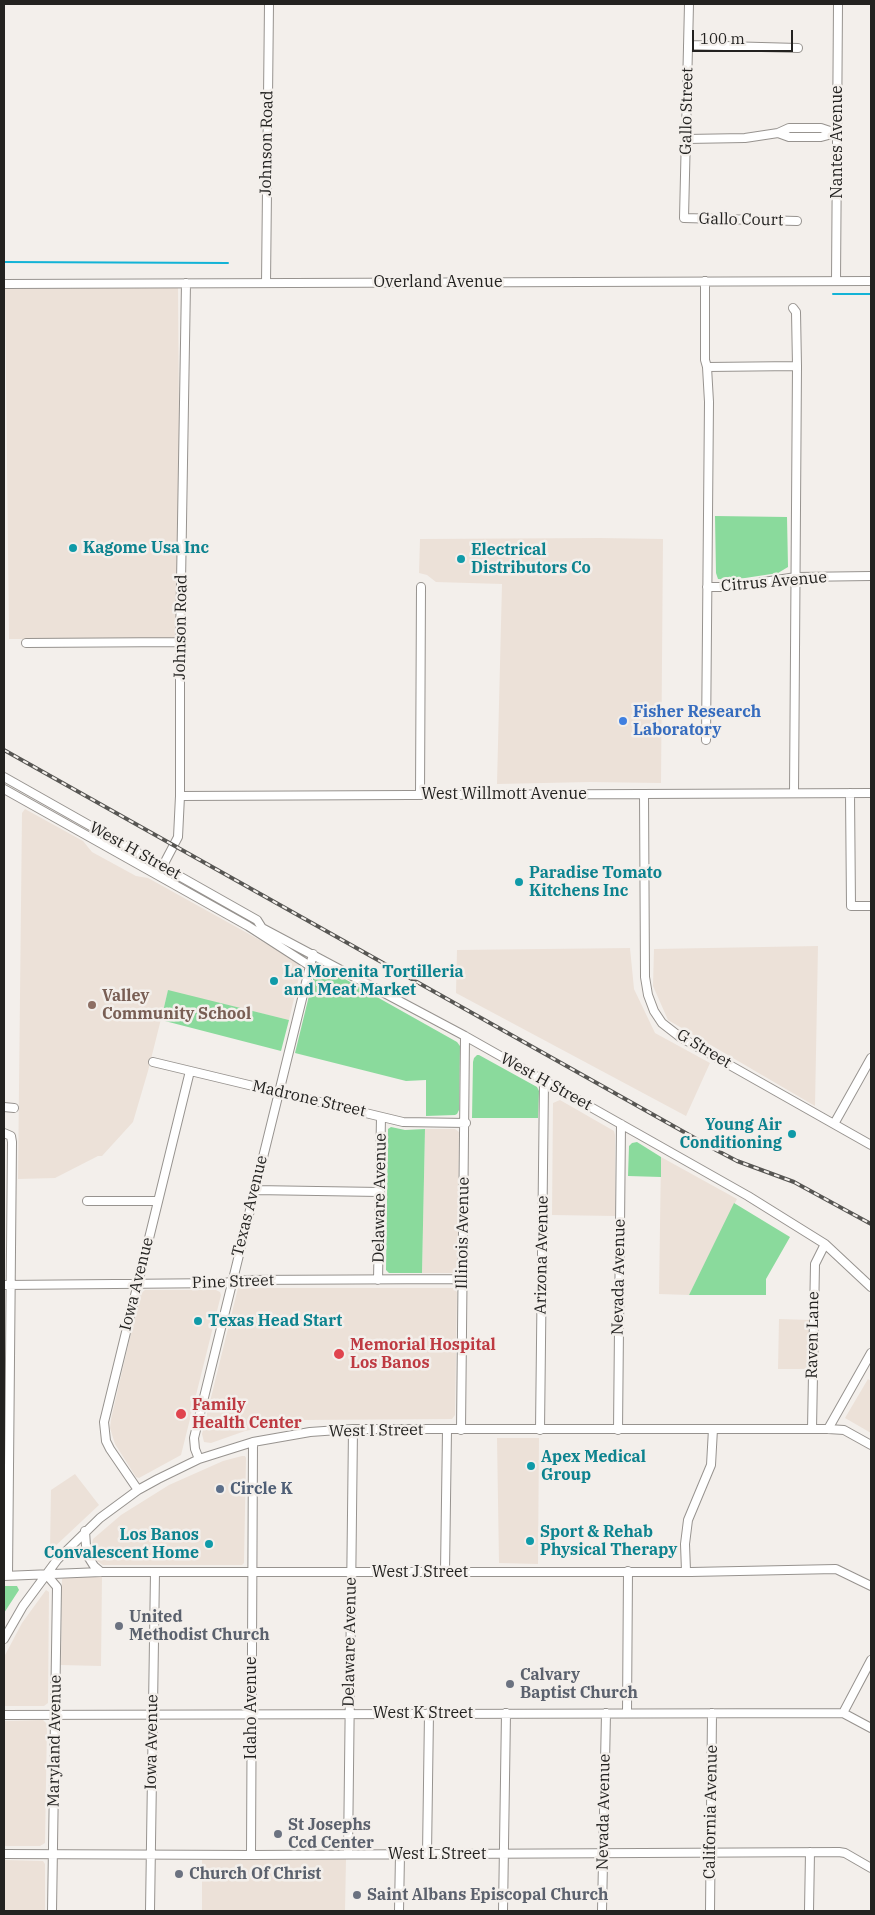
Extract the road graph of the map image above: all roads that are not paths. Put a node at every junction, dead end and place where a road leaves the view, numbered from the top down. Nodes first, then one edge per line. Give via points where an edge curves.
1 (269, 4) edge
2 (689, 4) edge
3 (838, 4) edge
4 (688, 45) junction
5 (798, 48) dead end
6 (836, 133) junction
7 (686, 138) junction
8 (684, 218) joint
9 (797, 221) dead end
10 (836, 281) junction
11 (871, 281) edge
12 (704, 282) junction
13 (186, 283) junction
14 (266, 283) junction
15 (4, 284) edge
16 (793, 308) dead end
17 (797, 366) junction
18 (707, 367) junction
19 (871, 576) edge
20 (796, 577) junction
21 (421, 587) dead end
22 (708, 587) junction
23 (26, 642) dead end
24 (180, 642) junction
25 (706, 740) dead end
26 (4, 777) edge
27 (4, 789) edge
28 (794, 793) junction
29 (850, 793) junction
30 (871, 793) edge
31 (644, 794) junction
32 (420, 795) junction
33 (180, 796) junction
34 (51, 804) junction
35 (46, 813) junction
36 (163, 866) junction
37 (158, 876) junction
38 (871, 906) edge
39 (262, 928) junction
40 (254, 930) junction
41 (313, 954) junction
42 (310, 966) junction
43 (465, 1036) junction
44 (871, 1058) edge
45 (154, 1062) dead end
46 (190, 1071) junction
47 (544, 1081) junction
48 (278, 1092) junction
49 (4, 1108) edge
50 (14, 1108) dead end
51 (381, 1117) junction
52 (466, 1122) junction
53 (621, 1124) junction
54 (834, 1124) junction
55 (7, 1135) edge
56 (871, 1145) edge
57 (254, 1190) junction
58 (380, 1192) junction
59 (87, 1201) dead end
60 (157, 1201) junction
61 (825, 1244) junction
62 (378, 1280) junction
63 (462, 1280) junction
64 (232, 1282) junction
65 (138, 1284) junction
66 (8, 1285) edge
67 (871, 1287) edge
68 (871, 1353) edge
69 (352, 1429) junction
70 (713, 1429) junction
71 (812, 1429) junction
72 (828, 1429) junction
73 (447, 1430) junction
74 (461, 1430) junction
75 (540, 1430) junction
76 (618, 1430) junction
77 (253, 1442) junction
78 (871, 1445) edge
79 (199, 1459) junction
80 (138, 1490) junction
81 (85, 1531) junction
82 (445, 1571) junction
83 (101, 1572) junction
84 (155, 1572) junction
85 (252, 1572) junction
86 (351, 1572) junction
87 (628, 1572) junction
88 (686, 1572) junction
89 (46, 1574) junction
90 (6, 1576) edge
91 (871, 1586) edge
92 (4, 1639) edge
93 (871, 1660) edge
94 (251, 1713) junction
95 (428, 1713) junction
96 (506, 1713) junction
97 (712, 1713) junction
98 (843, 1713) junction
99 (56, 1714) junction
100 (153, 1714) junction
101 (350, 1714) junction
102 (606, 1714) junction
103 (627, 1714) junction
104 (4, 1715) edge
105 (871, 1728) edge
106 (810, 1852) junction
107 (53, 1853) junction
108 (150, 1853) junction
109 (711, 1853) junction
110 (4, 1854) edge
111 (348, 1854) junction
112 (400, 1854) junction
113 (427, 1854) junction
114 (503, 1854) junction
115 (603, 1854) junction
116 (251, 1855) junction
117 (871, 1868) edge
118 (52, 1911) edge
119 (150, 1911) edge
120 (399, 1911) edge
121 (503, 1911) edge
122 (602, 1911) edge
123 (710, 1911) edge
124 (810, 1911) edge

1 - 14 street, Johnson Road
2 - 4 street, Gallo Street
3 - 6 street, Nantes Avenue
4 - 5 street
4 - 7 street, Gallo Street
6 - 7 street via 821,137 789,137 778,133 745,138
6 - 10 street, Nantes Avenue
7 - 8 street, Gallo Street
8 - 9 street, Gallo Court
10 - 11 street, Overland Avenue
10 - 12 street, Overland Avenue
12 - 14 street, Overland Avenue
12 - 18 street
13 - 14 street, Overland Avenue
13 - 15 street, Overland Avenue
13 - 24 street, Johnson Road
16 - 17 street via 796,312
17 - 18 street
17 - 20 street
18 - 22 street via 710,402
19 - 20 street, Citrus Avenue
20 - 22 street, Citrus Avenue via 740,586
20 - 28 street
21 - 32 street
22 - 25 street
23 - 24 street
24 - 33 street, Johnson Road
26 - 34 street, West H Street
27 - 35 street, West H Street
28 - 29 street, West Willmott Avenue
28 - 31 street, West Willmott Avenue
29 - 30 street, West Willmott Avenue
29 - 38 street via 851,906
31 - 32 street, West Willmott Avenue
31 - 54 street, G Street via 645,977 654,1011 662,1023 680,1037
32 - 33 street, West Willmott Avenue
33 - 36 street, Johnson Road via 178,836
34 - 35 street
34 - 36 street, West H Street
35 - 37 street, West H Street
36 - 37 street, Johnson Road
36 - 39 street, West H Street via 257,920
37 - 40 street, West H Street
39 - 40 street
39 - 41 street, West H Street
40 - 42 street, West H Street
41 - 42 street, Texas Avenue
41 - 43 street, West H Street
42 - 48 street, Texas Avenue
43 - 47 street, West H Street
43 - 52 street, Illinois Avenue
44 - 54 street
45 - 46 street, Madrone Street
46 - 48 street, Madrone Street
46 - 60 street, Iowa Avenue
47 - 53 street, West H Street
47 - 75 street, Arizona Avenue
48 - 51 street, Madrone Street
48 - 57 street, Texas Avenue
49 - 50 street
51 - 52 street, Madrone Street via 402,1122
51 - 58 street, Delaware Avenue
52 - 63 street, Illinois Avenue
53 - 61 street, West H Street via 764,1205
53 - 76 street, Nevada Avenue
54 - 56 street, G Street
55 - 66 street
57 - 58 street
57 - 64 street, Texas Avenue
58 - 62 street, Delaware Avenue
59 - 60 street
60 - 65 street, Iowa Avenue
61 - 67 street, West H Street
61 - 71 street, Raven Lane via 815,1264
62 - 63 street, Pine Street
62 - 64 street, Pine Street
63 - 74 street, Illinois Avenue
64 - 65 street, Pine Street
64 - 79 street, Texas Avenue via 194,1438
65 - 66 street, Pine Street
65 - 80 street, Iowa Avenue via 104,1422 110,1449
66 - 90 street
68 - 72 street
69 - 73 street, West I Street
69 - 77 street, West I Street
69 - 86 street, Delaware Avenue
70 - 71 street, West I Street
70 - 76 street, West I Street
70 - 88 street via 711,1465 688,1520
71 - 72 street, West I Street
72 - 78 street, West I Street via 844,1430
73 - 74 street, West I Street
73 - 82 street
74 - 75 street, West I Street
75 - 76 street, West I Street
77 - 79 street, West I Street
77 - 85 street, Idaho Avenue
79 - 80 street, West I Street
80 - 81 street, West I Street
81 - 83 street via 89,1558
81 - 89 street, West I Street
82 - 86 street, West J Street
82 - 87 street, West J Street
83 - 84 street, West J Street
83 - 89 street, West J Street
84 - 85 street, West J Street
84 - 100 street, Iowa Avenue
85 - 86 street, West J Street
85 - 94 street, Idaho Avenue
86 - 101 street, Delaware Avenue
87 - 88 street, West J Street
87 - 103 street
88 - 91 street, West J Street via 836,1570
89 - 90 street, West J Street
89 - 92 street, West I Street
89 - 99 street, Maryland Avenue via 57,1587
93 - 98 street
94 - 100 street, West K Street
94 - 101 street, West K Street
94 - 116 street, Idaho Avenue
95 - 96 street, West K Street
95 - 101 street, West K Street
95 - 113 street
96 - 102 street, West K Street
96 - 114 street
97 - 98 street, West K Street
97 - 103 street, West K Street
97 - 109 street, California Avenue
98 - 105 street
99 - 100 street, West K Street
99 - 104 street, West K Street
99 - 107 street, Maryland Avenue
100 - 108 street, Iowa Avenue
101 - 111 street, Delaware Avenue
102 - 103 street, West K Street
102 - 115 street, Nevada Avenue
106 - 109 street, West L Street
106 - 117 street, West L Street via 844,1853
106 - 124 street
107 - 108 street, West L Street
107 - 110 street, West L Street
107 - 118 street, Maryland Avenue
108 - 116 street, West L Street
108 - 119 street, Iowa Avenue
109 - 115 street, West L Street
109 - 123 street, California Avenue
111 - 112 street, West L Street
111 - 116 street, West L Street
112 - 113 street, West L Street
112 - 120 street
113 - 114 street, West L Street
114 - 115 street, West L Street
114 - 121 street
115 - 122 street, Nevada Avenue

